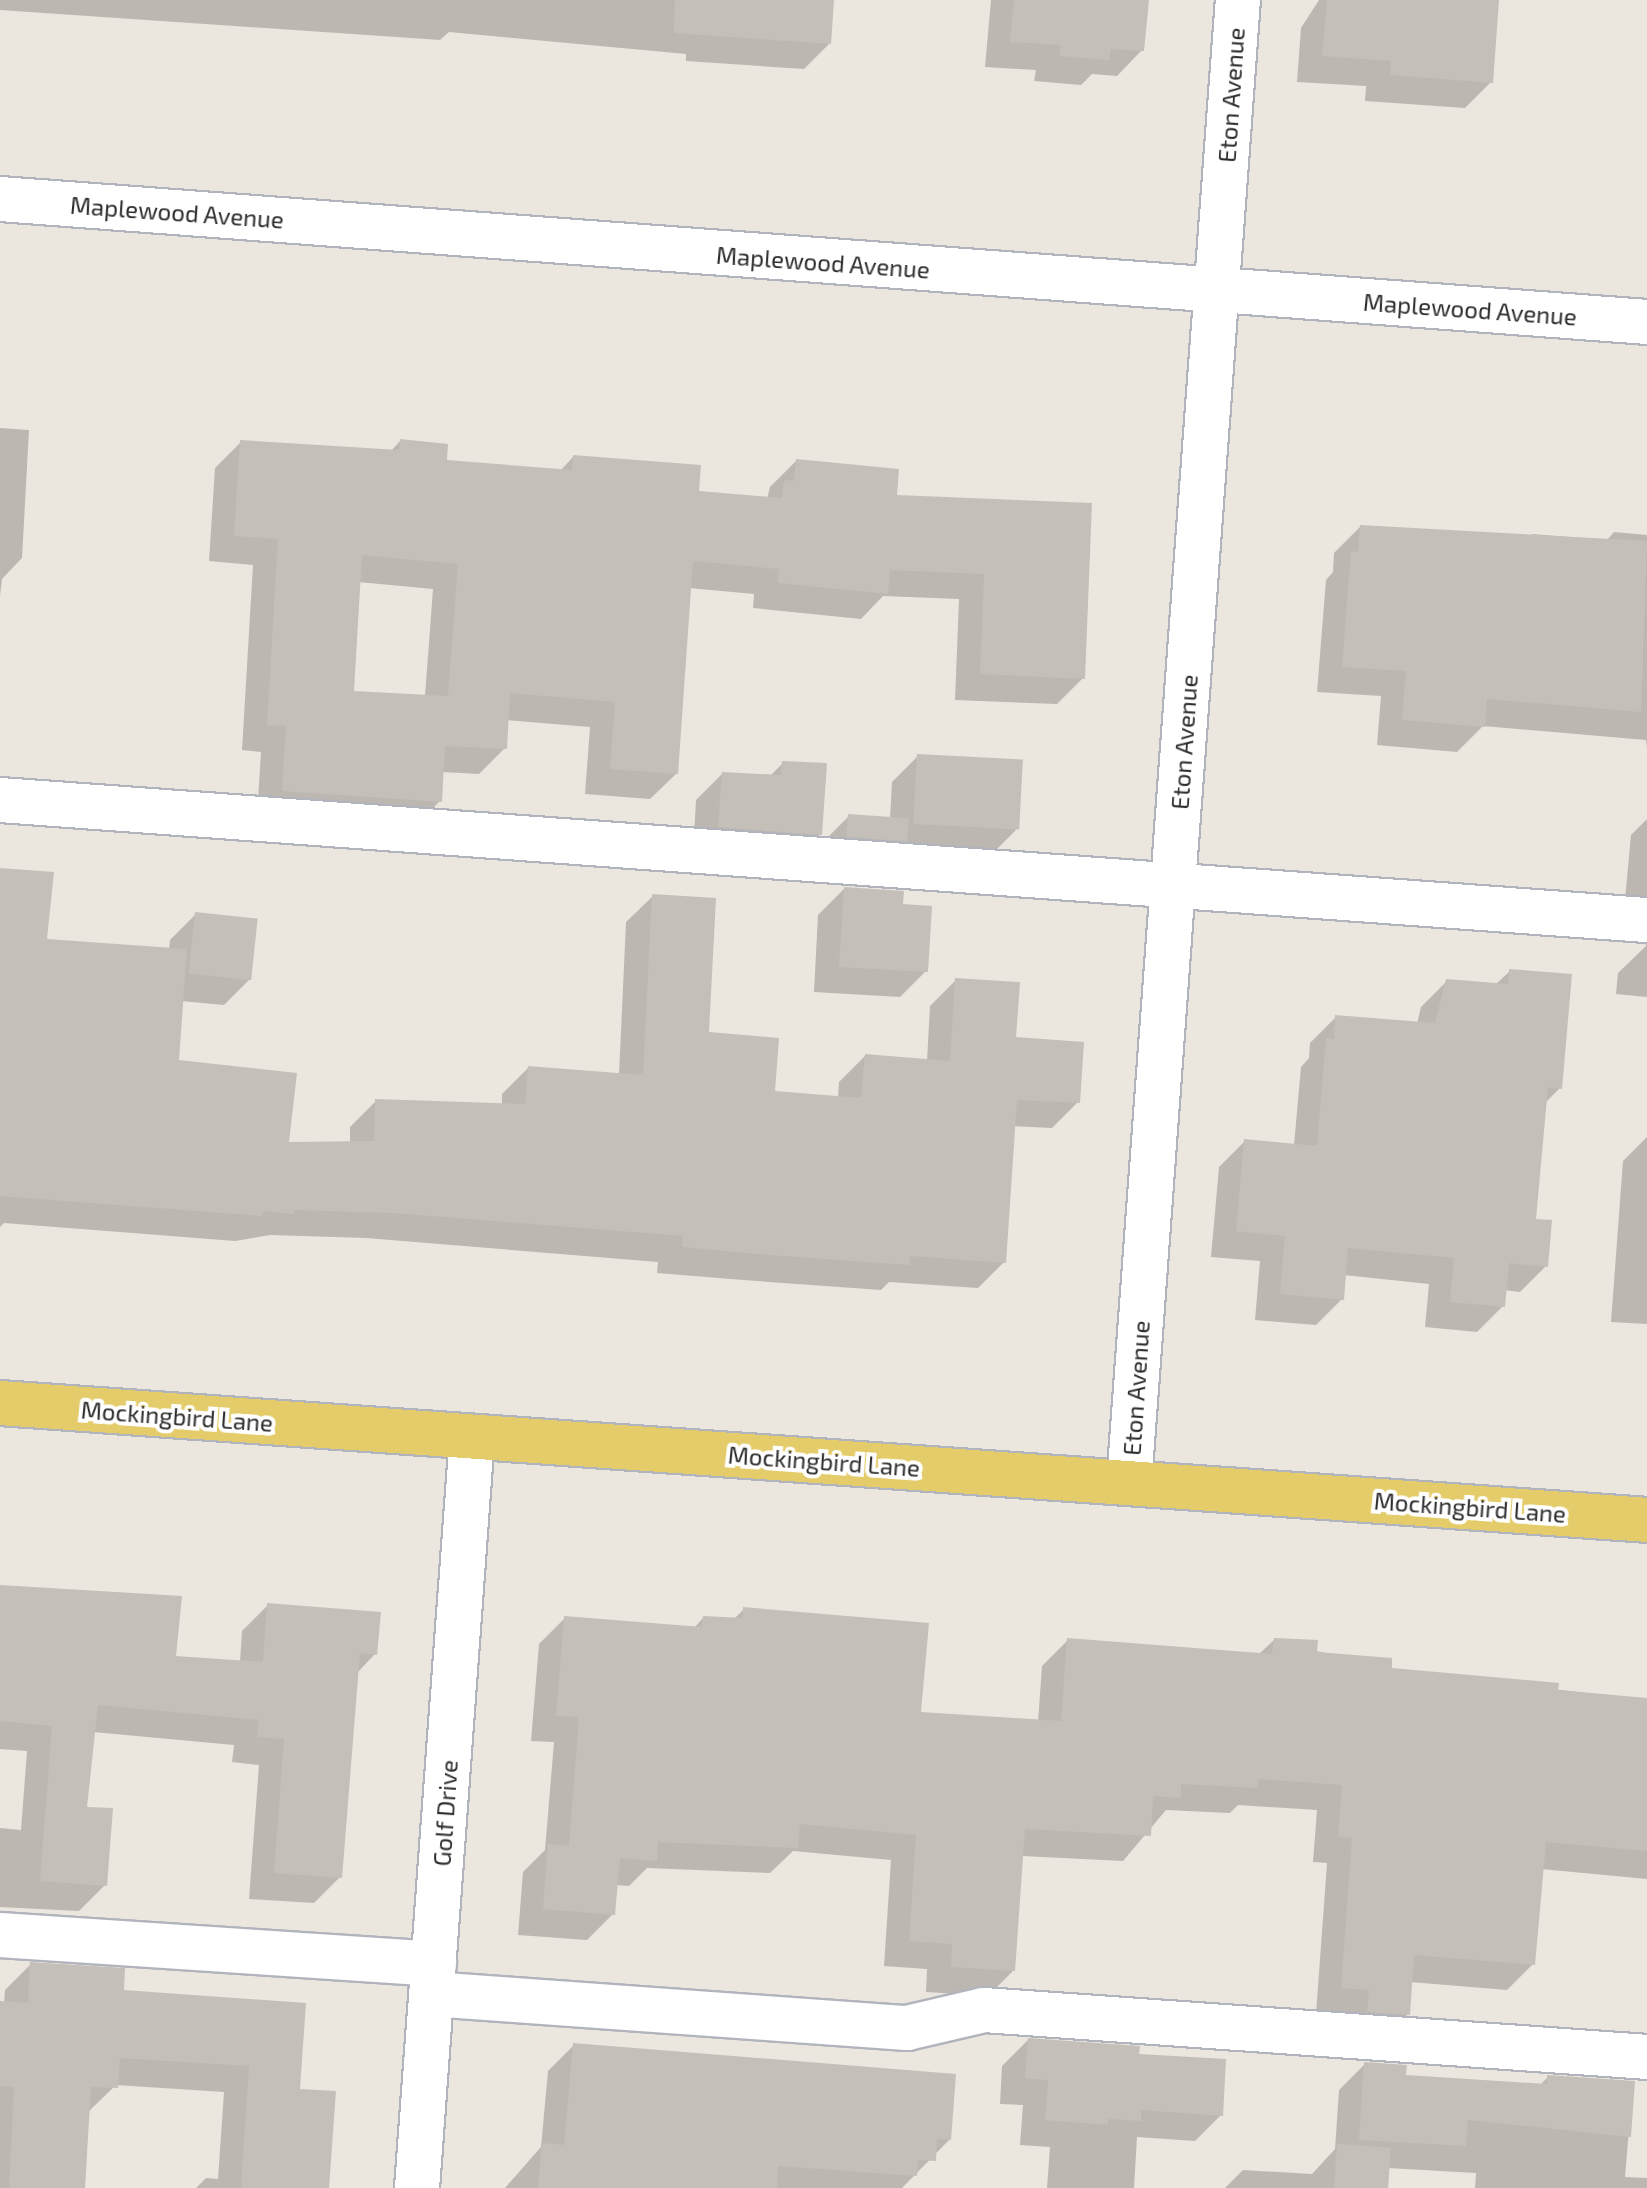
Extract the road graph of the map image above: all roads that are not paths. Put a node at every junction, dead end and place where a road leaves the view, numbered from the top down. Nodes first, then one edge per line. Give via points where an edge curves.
1 (1238, 0) edge
2 (0, 199) edge
3 (1216, 292) junction
4 (1647, 322) edge
5 (0, 800) edge
6 (1173, 887) junction
7 (1647, 920) edge
8 (0, 1403) edge
9 (472, 1437) junction
10 (1129, 1483) junction
11 (1647, 1520) edge
12 (0, 1935) edge
13 (432, 1979) junction
14 (1647, 2057) edge
15 (417, 2188) edge

1 - 3 street, Eton Avenue
2 - 3 street, Maplewood Avenue
3 - 4 street, Maplewood Avenue
3 - 6 street, Eton Avenue
5 - 6 street
6 - 7 street
6 - 10 street, Eton Avenue
8 - 9 main road, Mockingbird Lane
9 - 10 main road, Mockingbird Lane
9 - 13 street, Golf Drive
10 - 11 main road, Mockingbird Lane
12 - 13 street
13 - 14 street via 907,2028 984,2010
13 - 15 street, Golf Drive

